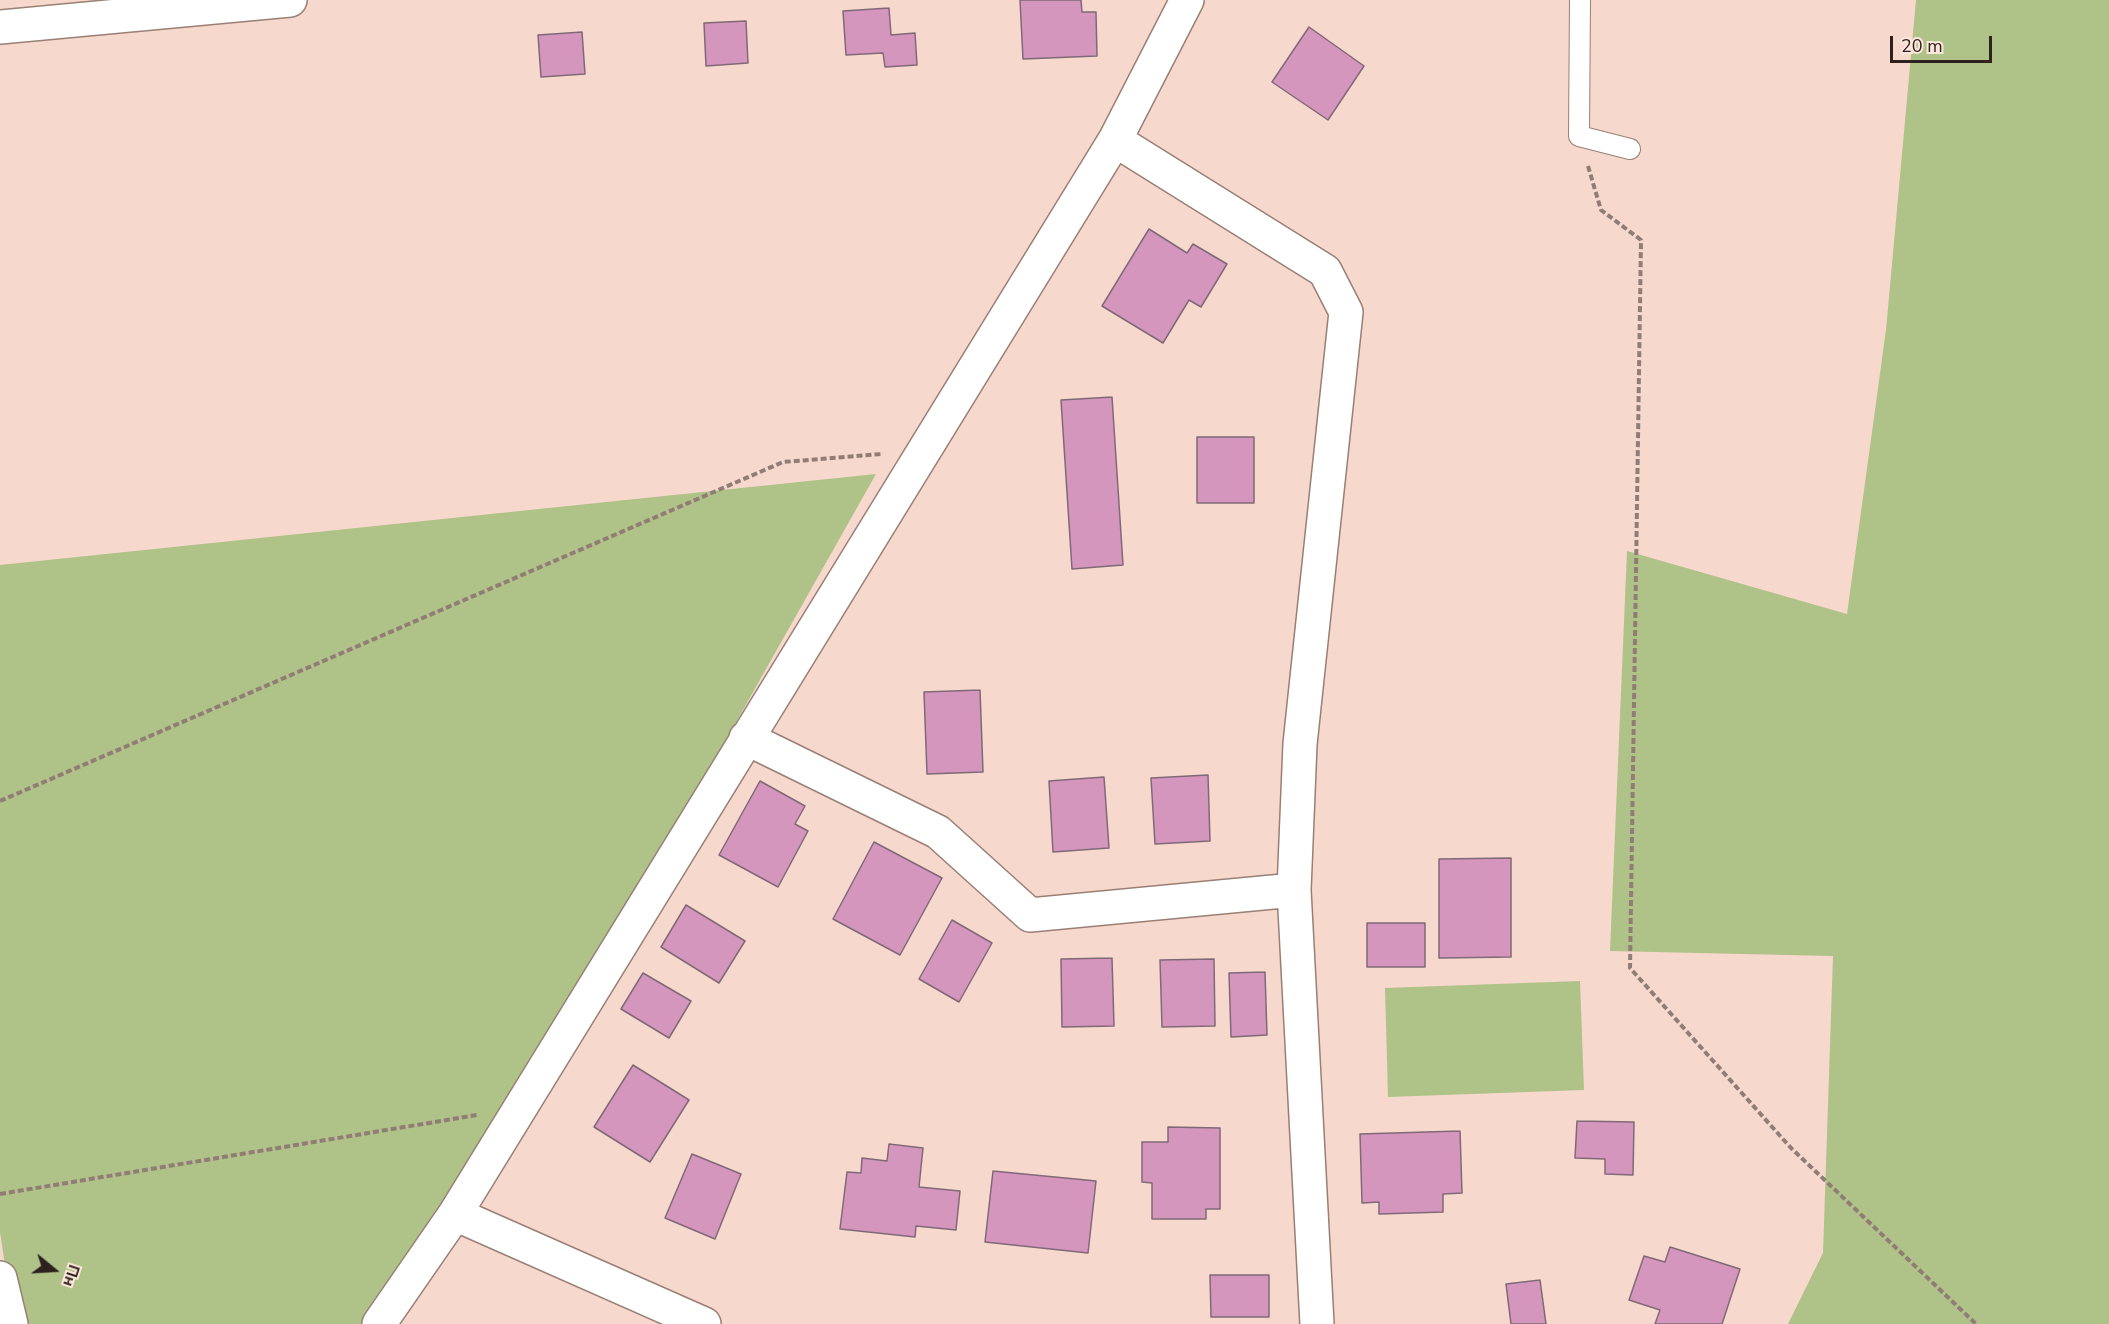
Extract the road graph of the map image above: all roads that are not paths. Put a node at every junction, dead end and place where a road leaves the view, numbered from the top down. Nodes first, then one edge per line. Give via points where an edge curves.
1 (290, 0) edge
2 (1187, 0) edge
3 (1580, 0) edge
4 (0, 27) edge
5 (1115, 140) junction
6 (1630, 149) dead end
7 (746, 738) junction
8 (1294, 890) junction
9 (454, 1214) junction
10 (0, 1278) edge
11 (11, 1324) edge
12 (379, 1324) edge
13 (704, 1324) edge
14 (1317, 1324) edge

1 - 4 street
2 - 5 street
3 - 6 lane via 1579,136
5 - 7 street
5 - 8 street via 1325,271 1346,312 1300,744
7 - 8 street via 938,832 1030,915
7 - 9 street
8 - 14 street
9 - 12 street
9 - 13 street
10 - 11 street

